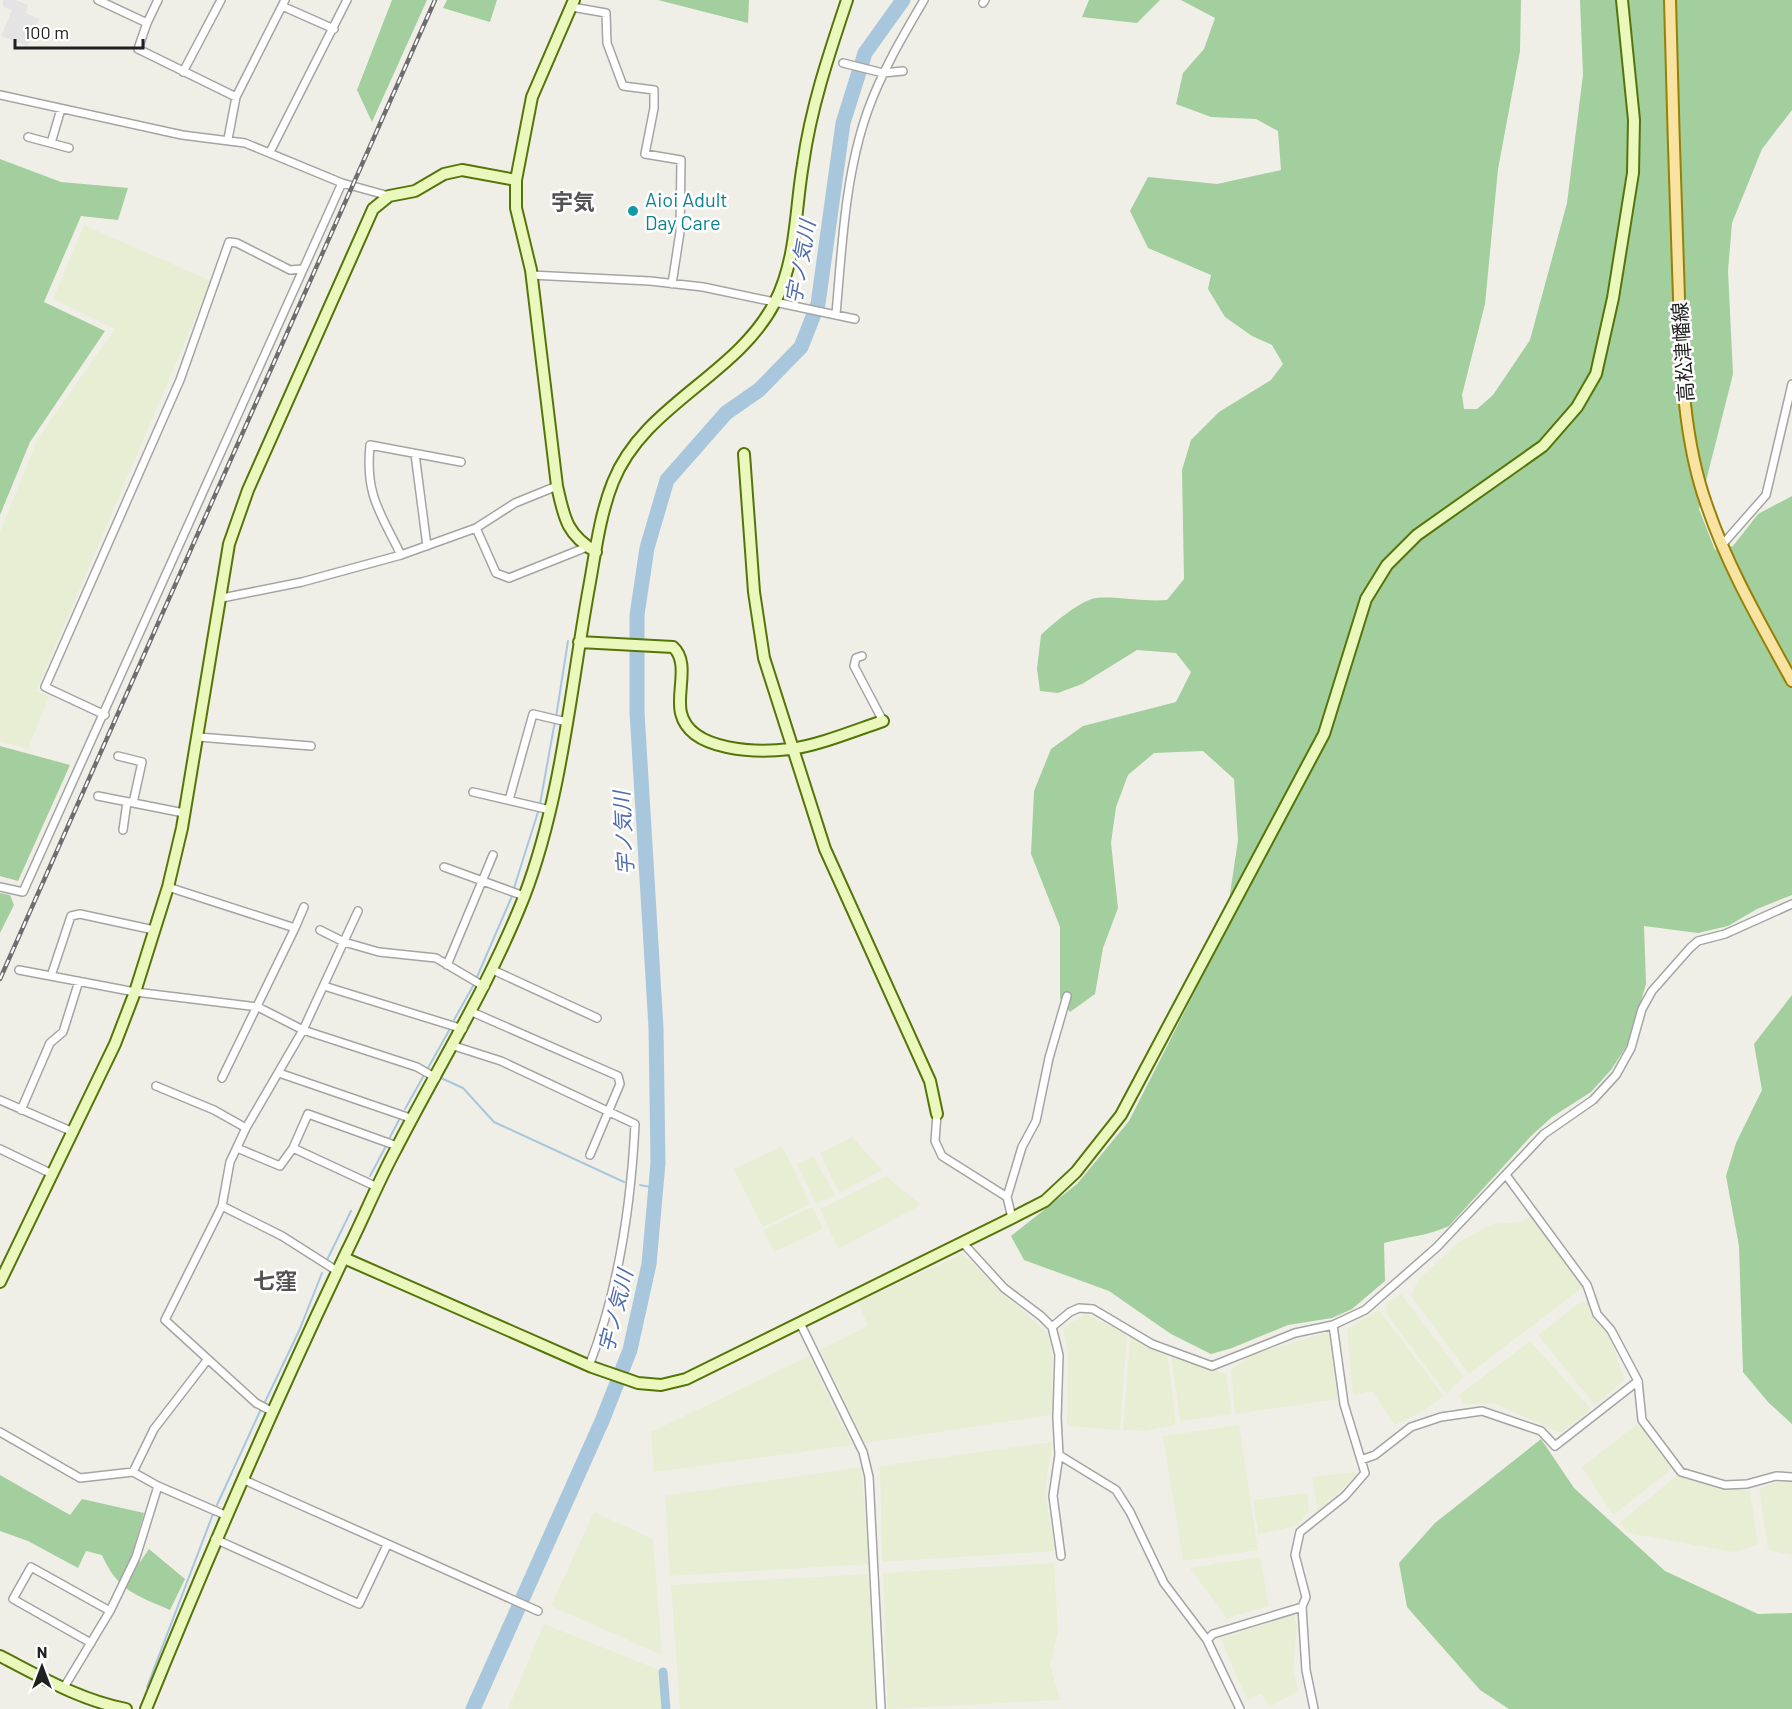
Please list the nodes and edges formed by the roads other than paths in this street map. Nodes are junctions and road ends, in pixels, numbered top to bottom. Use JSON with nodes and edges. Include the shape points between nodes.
{"nodes":[{"id":1,"x":158,"y":0,"type":"edge"},
{"id":2,"x":221,"y":0,"type":"edge"},
{"id":3,"x":347,"y":0,"type":"edge"},
{"id":4,"x":847,"y":0,"type":"edge"},
{"id":5,"x":924,"y":0,"type":"edge"},
{"id":6,"x":1622,"y":0,"type":"edge"},
{"id":7,"x":1670,"y":0,"type":"edge"},
{"id":8,"x":102,"y":1,"type":"edge"},
{"id":9,"x":283,"y":3,"type":"edge"},
{"id":10,"x":573,"y":3,"type":"edge"},
{"id":11,"x":147,"y":23,"type":"junction"},
{"id":12,"x":334,"y":29,"type":"junction"},
{"id":13,"x":843,"y":63,"type":"dead end"},
{"id":14,"x":903,"y":71,"type":"dead end"},
{"id":15,"x":183,"y":72,"type":"junction"},
{"id":16,"x":881,"y":72,"type":"junction"},
{"id":17,"x":0,"y":95,"type":"edge"},
{"id":18,"x":236,"y":97,"type":"junction"},
{"id":19,"x":61,"y":109,"type":"junction"},
{"id":20,"x":28,"y":137,"type":"dead end"},
{"id":21,"x":228,"y":139,"type":"junction"},
{"id":22,"x":51,"y":143,"type":"junction"},
{"id":23,"x":69,"y":148,"type":"dead end"},
{"id":24,"x":270,"y":152,"type":"junction"},
{"id":25,"x":516,"y":180,"type":"junction"},
{"id":26,"x":342,"y":183,"type":"junction"},
{"id":27,"x":389,"y":196,"type":"junction"},
{"id":28,"x":302,"y":269,"type":"junction"},
{"id":29,"x":531,"y":275,"type":"junction"},
{"id":30,"x":672,"y":284,"type":"junction"},
{"id":31,"x":775,"y":302,"type":"junction"},
{"id":32,"x":834,"y":313,"type":"junction"},
{"id":33,"x":855,"y":319,"type":"dead end"},
{"id":34,"x":1792,"y":384,"type":"edge"},
{"id":35,"x":415,"y":454,"type":"junction"},
{"id":36,"x":744,"y":454,"type":"dead end"},
{"id":37,"x":461,"y":462,"type":"dead end"},
{"id":38,"x":557,"y":486,"type":"junction"},
{"id":39,"x":476,"y":528,"type":"junction"},
{"id":40,"x":1722,"y":545,"type":"junction"},
{"id":41,"x":427,"y":546,"type":"junction"},
{"id":42,"x":591,"y":550,"type":"junction"},
{"id":43,"x":401,"y":555,"type":"junction"},
{"id":44,"x":222,"y":598,"type":"junction"},
{"id":45,"x":579,"y":642,"type":"junction"},
{"id":46,"x":862,"y":656,"type":"dead end"},
{"id":47,"x":1792,"y":681,"type":"edge"},
{"id":48,"x":105,"y":715,"type":"junction"},
{"id":49,"x":883,"y":721,"type":"joint"},
{"id":50,"x":567,"y":722,"type":"junction"},
{"id":51,"x":198,"y":737,"type":"junction"},
{"id":52,"x":311,"y":746,"type":"dead end"},
{"id":53,"x":791,"y":749,"type":"junction"},
{"id":54,"x":118,"y":756,"type":"dead end"},
{"id":55,"x":473,"y":792,"type":"dead end"},
{"id":56,"x":98,"y":796,"type":"dead end"},
{"id":57,"x":509,"y":800,"type":"junction"},
{"id":58,"x":130,"y":802,"type":"junction"},
{"id":59,"x":550,"y":810,"type":"junction"},
{"id":60,"x":184,"y":813,"type":"junction"},
{"id":61,"x":123,"y":830,"type":"dead end"},
{"id":62,"x":493,"y":855,"type":"dead end"},
{"id":63,"x":444,"y":867,"type":"dead end"},
{"id":64,"x":483,"y":881,"type":"junction"},
{"id":65,"x":0,"y":887,"type":"edge"},
{"id":66,"x":168,"y":887,"type":"junction"},
{"id":67,"x":524,"y":896,"type":"junction"},
{"id":68,"x":1792,"y":904,"type":"edge"},
{"id":69,"x":304,"y":907,"type":"dead end"},
{"id":70,"x":358,"y":911,"type":"dead end"},
{"id":71,"x":295,"y":928,"type":"junction"},
{"id":72,"x":154,"y":930,"type":"junction"},
{"id":73,"x":320,"y":930,"type":"dead end"},
{"id":74,"x":344,"y":942,"type":"junction"},
{"id":75,"x":447,"y":965,"type":"junction"},
{"id":76,"x":19,"y":969,"type":"dead end"},
{"id":77,"x":493,"y":970,"type":"junction"},
{"id":78,"x":51,"y":976,"type":"junction"},
{"id":79,"x":79,"y":981,"type":"junction"},
{"id":80,"x":324,"y":986,"type":"junction"},
{"id":81,"x":484,"y":987,"type":"junction"},
{"id":82,"x":135,"y":992,"type":"junction"},
{"id":83,"x":1067,"y":996,"type":"dead end"},
{"id":84,"x":258,"y":1007,"type":"junction"},
{"id":85,"x":472,"y":1012,"type":"junction"},
{"id":86,"x":597,"y":1018,"type":"dead end"},
{"id":87,"x":463,"y":1029,"type":"junction"},
{"id":88,"x":303,"y":1030,"type":"junction"},
{"id":89,"x":454,"y":1046,"type":"junction"},
{"id":90,"x":279,"y":1073,"type":"junction"},
{"id":91,"x":222,"y":1078,"type":"dead end"},
{"id":92,"x":436,"y":1078,"type":"junction"},
{"id":93,"x":156,"y":1086,"type":"dead end"},
{"id":94,"x":0,"y":1100,"type":"edge"},
{"id":95,"x":21,"y":1110,"type":"junction"},
{"id":96,"x":609,"y":1110,"type":"junction"},
{"id":97,"x":937,"y":1114,"type":"joint"},
{"id":98,"x":413,"y":1119,"type":"junction"},
{"id":99,"x":246,"y":1128,"type":"junction"},
{"id":100,"x":73,"y":1132,"type":"junction"},
{"id":101,"x":397,"y":1146,"type":"junction"},
{"id":102,"x":237,"y":1148,"type":"junction"},
{"id":103,"x":292,"y":1148,"type":"junction"},
{"id":104,"x":0,"y":1149,"type":"edge"},
{"id":105,"x":590,"y":1155,"type":"dead end"},
{"id":106,"x":52,"y":1174,"type":"junction"},
{"id":107,"x":1506,"y":1175,"type":"junction"},
{"id":108,"x":377,"y":1187,"type":"junction"},
{"id":109,"x":1007,"y":1197,"type":"junction"},
{"id":110,"x":222,"y":1206,"type":"junction"},
{"id":111,"x":1012,"y":1218,"type":"junction"},
{"id":112,"x":963,"y":1243,"type":"junction"},
{"id":113,"x":344,"y":1258,"type":"junction"},
{"id":114,"x":337,"y":1271,"type":"junction"},
{"id":115,"x":0,"y":1282,"type":"edge"},
{"id":116,"x":800,"y":1323,"type":"junction"},
{"id":117,"x":1333,"y":1325,"type":"junction"},
{"id":118,"x":1052,"y":1327,"type":"junction"},
{"id":119,"x":208,"y":1359,"type":"junction"},
{"id":120,"x":590,"y":1366,"type":"junction"},
{"id":121,"x":1638,"y":1381,"type":"junction"},
{"id":122,"x":273,"y":1412,"type":"junction"},
{"id":123,"x":0,"y":1432,"type":"edge"},
{"id":124,"x":1059,"y":1455,"type":"junction"},
{"id":125,"x":1361,"y":1460,"type":"junction"},
{"id":126,"x":133,"y":1472,"type":"junction"},
{"id":127,"x":1792,"y":1477,"type":"edge"},
{"id":128,"x":242,"y":1479,"type":"junction"},
{"id":129,"x":158,"y":1486,"type":"junction"},
{"id":130,"x":225,"y":1515,"type":"junction"},
{"id":131,"x":215,"y":1539,"type":"junction"},
{"id":132,"x":387,"y":1545,"type":"junction"},
{"id":133,"x":1061,"y":1556,"type":"dead end"},
{"id":134,"x":1302,"y":1607,"type":"junction"},
{"id":135,"x":110,"y":1611,"type":"junction"},
{"id":136,"x":538,"y":1611,"type":"dead end"},
{"id":137,"x":1207,"y":1640,"type":"junction"},
{"id":138,"x":91,"y":1643,"type":"junction"},
{"id":139,"x":0,"y":1656,"type":"edge"},
{"id":140,"x":63,"y":1689,"type":"junction"},
{"id":141,"x":126,"y":1709,"type":"edge"},
{"id":142,"x":146,"y":1709,"type":"edge"},
{"id":143,"x":881,"y":1709,"type":"edge"},
{"id":144,"x":1240,"y":1709,"type":"edge"},
{"id":145,"x":1314,"y":1709,"type":"edge"}],
"edges":[{"from":1,"to":11,"type":"street"},
{"from":2,"to":15,"type":"street"},
{"from":3,"to":12,"type":"street"},
{"from":4,"to":31,"type":"street","via":[[811,119],[792,249]]},
{"from":5,"to":16,"type":"street"},
{"from":6,"to":111,"type":"street","via":[[1634,120],[1634,173],[1596,374],[1577,407],[1543,446],[1417,534],[1376,580],[1359,614],[1324,734],[1121,1115],[1076,1172],[1045,1201]]},
{"from":7,"to":40,"type":"main road","name":"高松津幡線","via":[[1682,359],[1689,431],[1706,504]]},
{"from":8,"to":11,"type":"street"},
{"from":9,"to":12,"type":"street"},
{"from":9,"to":18,"type":"street"},
{"from":10,"to":25,"type":"street","via":[[532,97]]},
{"from":10,"to":30,"type":"street","via":[[606,14],[608,43],[623,86],[654,90],[645,154],[681,160],[680,232]]},
{"from":11,"to":15,"type":"street","via":[[138,49]]},
{"from":12,"to":24,"type":"street"},
{"from":13,"to":16,"type":"street"},
{"from":14,"to":16,"type":"street"},
{"from":15,"to":18,"type":"street"},
{"from":16,"to":32,"type":"street","via":[[857,147]]},
{"from":17,"to":19,"type":"street"},
{"from":18,"to":21,"type":"street"},
{"from":19,"to":21,"type":"street","via":[[182,135]]},
{"from":19,"to":22,"type":"street"},
{"from":20,"to":22,"type":"street"},
{"from":21,"to":24,"type":"street"},
{"from":22,"to":23,"type":"street"},
{"from":24,"to":26,"type":"street"},
{"from":25,"to":27,"type":"street","via":[[462,170],[444,174],[415,191]]},
{"from":25,"to":29,"type":"street","via":[[516,208]]},
{"from":26,"to":27,"type":"street"},
{"from":26,"to":28,"type":"street"},
{"from":27,"to":44,"type":"street","via":[[373,209],[248,490],[229,544]]},
{"from":28,"to":48,"type":"street"},
{"from":28,"to":48,"type":"street","via":[[290,270],[237,243],[229,243],[225,249],[180,380],[45,687]]},
{"from":29,"to":30,"type":"street"},
{"from":29,"to":38,"type":"street"},
{"from":30,"to":31,"type":"street"},
{"from":31,"to":32,"type":"street"},
{"from":31,"to":42,"type":"street","via":[[751,337],[726,363],[665,413],[622,461]]},
{"from":32,"to":33,"type":"street"},
{"from":34,"to":40,"type":"street","via":[[1766,495]]},
{"from":35,"to":37,"type":"street"},
{"from":35,"to":41,"type":"street"},
{"from":35,"to":43,"type":"street","via":[[370,445],[370,491]]},
{"from":36,"to":53,"type":"street","via":[[754,592],[764,658]]},
{"from":38,"to":39,"type":"street","via":[[515,503]]},
{"from":38,"to":42,"type":"street","via":[[567,524],[576,539]]},
{"from":39,"to":41,"type":"street"},
{"from":39,"to":42,"type":"street","via":[[496,573],[509,578]]},
{"from":40,"to":47,"type":"main road","name":"高松津幡線"},
{"from":41,"to":43,"type":"street"},
{"from":42,"to":45,"type":"street"},
{"from":43,"to":44,"type":"street","via":[[302,582]]},
{"from":44,"to":51,"type":"street"},
{"from":45,"to":50,"type":"street"},
{"from":45,"to":53,"type":"street","via":[[673,647],[680,656],[680,712],[689,728],[701,738],[724,747]]},
{"from":46,"to":49,"type":"street","via":[[856,658],[854,666]]},
{"from":48,"to":65,"type":"street","via":[[23,892]]},
{"from":49,"to":53,"type":"street"},
{"from":50,"to":57,"type":"street","via":[[534,714]]},
{"from":50,"to":59,"type":"street"},
{"from":51,"to":52,"type":"street"},
{"from":51,"to":60,"type":"street"},
{"from":53,"to":97,"type":"street","via":[[825,849],[930,1081]]},
{"from":54,"to":58,"type":"street","via":[[142,762]]},
{"from":55,"to":57,"type":"street"},
{"from":56,"to":58,"type":"street"},
{"from":57,"to":59,"type":"street"},
{"from":58,"to":60,"type":"street"},
{"from":58,"to":61,"type":"street"},
{"from":59,"to":67,"type":"street"},
{"from":60,"to":66,"type":"street"},
{"from":62,"to":64,"type":"street"},
{"from":63,"to":64,"type":"street"},
{"from":64,"to":67,"type":"street"},
{"from":64,"to":75,"type":"street"},
{"from":66,"to":71,"type":"street"},
{"from":66,"to":72,"type":"street"},
{"from":67,"to":77,"type":"street"},
{"from":68,"to":107,"type":"street","via":[[1725,934],[1698,940],[1652,991],[1642,1009],[1631,1048],[1616,1075],[1593,1100],[1544,1134]]},
{"from":69,"to":71,"type":"street"},
{"from":70,"to":74,"type":"street"},
{"from":71,"to":84,"type":"street"},
{"from":72,"to":78,"type":"street","via":[[81,914],[71,916]]},
{"from":72,"to":82,"type":"street"},
{"from":73,"to":74,"type":"street"},
{"from":74,"to":75,"type":"street","via":[[388,953],[436,958]]},
{"from":74,"to":80,"type":"street"},
{"from":75,"to":81,"type":"street"},
{"from":76,"to":78,"type":"street"},
{"from":77,"to":81,"type":"street"},
{"from":77,"to":86,"type":"street"},
{"from":78,"to":79,"type":"street"},
{"from":79,"to":82,"type":"street"},
{"from":79,"to":95,"type":"street","via":[[63,1032],[50,1043]]},
{"from":80,"to":87,"type":"street"},
{"from":80,"to":88,"type":"street"},
{"from":81,"to":85,"type":"street"},
{"from":82,"to":84,"type":"street"},
{"from":82,"to":100,"type":"street"},
{"from":83,"to":109,"type":"street","via":[[1036,1121],[1022,1147]]},
{"from":84,"to":88,"type":"street"},
{"from":84,"to":91,"type":"street"},
{"from":85,"to":87,"type":"street"},
{"from":85,"to":96,"type":"street","via":[[618,1076],[620,1084]]},
{"from":87,"to":89,"type":"street"},
{"from":88,"to":90,"type":"street"},
{"from":88,"to":92,"type":"street","via":[[417,1067]]},
{"from":89,"to":92,"type":"street"},
{"from":89,"to":96,"type":"street","via":[[501,1061]]},
{"from":90,"to":98,"type":"street"},
{"from":90,"to":99,"type":"street"},
{"from":92,"to":98,"type":"street"},
{"from":93,"to":99,"type":"street"},
{"from":94,"to":95,"type":"street"},
{"from":95,"to":100,"type":"street"},
{"from":96,"to":105,"type":"street"},
{"from":96,"to":120,"type":"street","via":[[634,1124],[632,1181],[611,1296]]},
{"from":97,"to":109,"type":"street","via":[[935,1141],[942,1156]]},
{"from":98,"to":101,"type":"street"},
{"from":99,"to":102,"type":"street"},
{"from":100,"to":106,"type":"street"},
{"from":101,"to":103,"type":"street","via":[[308,1114]]},
{"from":101,"to":108,"type":"street"},
{"from":102,"to":103,"type":"street","via":[[280,1166]]},
{"from":102,"to":110,"type":"street","via":[[230,1162]]},
{"from":103,"to":108,"type":"street"},
{"from":104,"to":106,"type":"street"},
{"from":106,"to":115,"type":"street"},
{"from":107,"to":117,"type":"street","via":[[1437,1247],[1365,1310]]},
{"from":107,"to":121,"type":"street","via":[[1587,1285],[1597,1314],[1611,1330]]},
{"from":108,"to":113,"type":"street"},
{"from":109,"to":111,"type":"street"},
{"from":110,"to":114,"type":"street","via":[[282,1236]]},
{"from":110,"to":119,"type":"street","via":[[165,1320]]},
{"from":111,"to":112,"type":"street"},
{"from":112,"to":116,"type":"street"},
{"from":112,"to":118,"type":"street","via":[[1004,1288]]},
{"from":113,"to":114,"type":"street"},
{"from":113,"to":120,"type":"street"},
{"from":114,"to":122,"type":"street"},
{"from":116,"to":120,"type":"street","via":[[686,1379],[661,1385],[638,1383]]},
{"from":116,"to":143,"type":"street","via":[[863,1452],[870,1477]]},
{"from":117,"to":118,"type":"street","via":[[1294,1334],[1212,1366],[1152,1344],[1093,1309],[1070,1311]]},
{"from":117,"to":125,"type":"street","via":[[1344,1404]]},
{"from":118,"to":124,"type":"street","via":[[1059,1354]]},
{"from":119,"to":122,"type":"street","via":[[256,1403]]},
{"from":119,"to":126,"type":"street","via":[[154,1429]]},
{"from":121,"to":125,"type":"street","via":[[1555,1446],[1541,1431],[1482,1411],[1441,1417],[1411,1427],[1375,1455]]},
{"from":121,"to":127,"type":"street","via":[[1642,1420],[1681,1472],[1725,1485]]},
{"from":122,"to":128,"type":"street"},
{"from":123,"to":126,"type":"street","via":[[80,1478]]},
{"from":124,"to":133,"type":"street","via":[[1053,1496]]},
{"from":124,"to":137,"type":"street","via":[[1116,1490],[1164,1583]]},
{"from":125,"to":134,"type":"street","via":[[1365,1473],[1345,1496],[1300,1532],[1295,1555],[1306,1597]]},
{"from":126,"to":129,"type":"street"},
{"from":128,"to":130,"type":"street"},
{"from":128,"to":132,"type":"street"},
{"from":129,"to":130,"type":"street"},
{"from":129,"to":135,"type":"street","via":[[136,1557]]},
{"from":130,"to":131,"type":"street"},
{"from":131,"to":132,"type":"street","via":[[359,1604]]},
{"from":131,"to":142,"type":"street"},
{"from":132,"to":136,"type":"street"},
{"from":134,"to":137,"type":"street","via":[[1213,1634]]},
{"from":134,"to":145,"type":"street","via":[[1306,1670]]},
{"from":135,"to":138,"type":"street"},
{"from":135,"to":138,"type":"street","via":[[31,1567],[13,1599]]},
{"from":137,"to":144,"type":"street"},
{"from":138,"to":140,"type":"street"},
{"from":139,"to":140,"type":"street"},
{"from":140,"to":141,"type":"street","via":[[100,1704]]}]}
